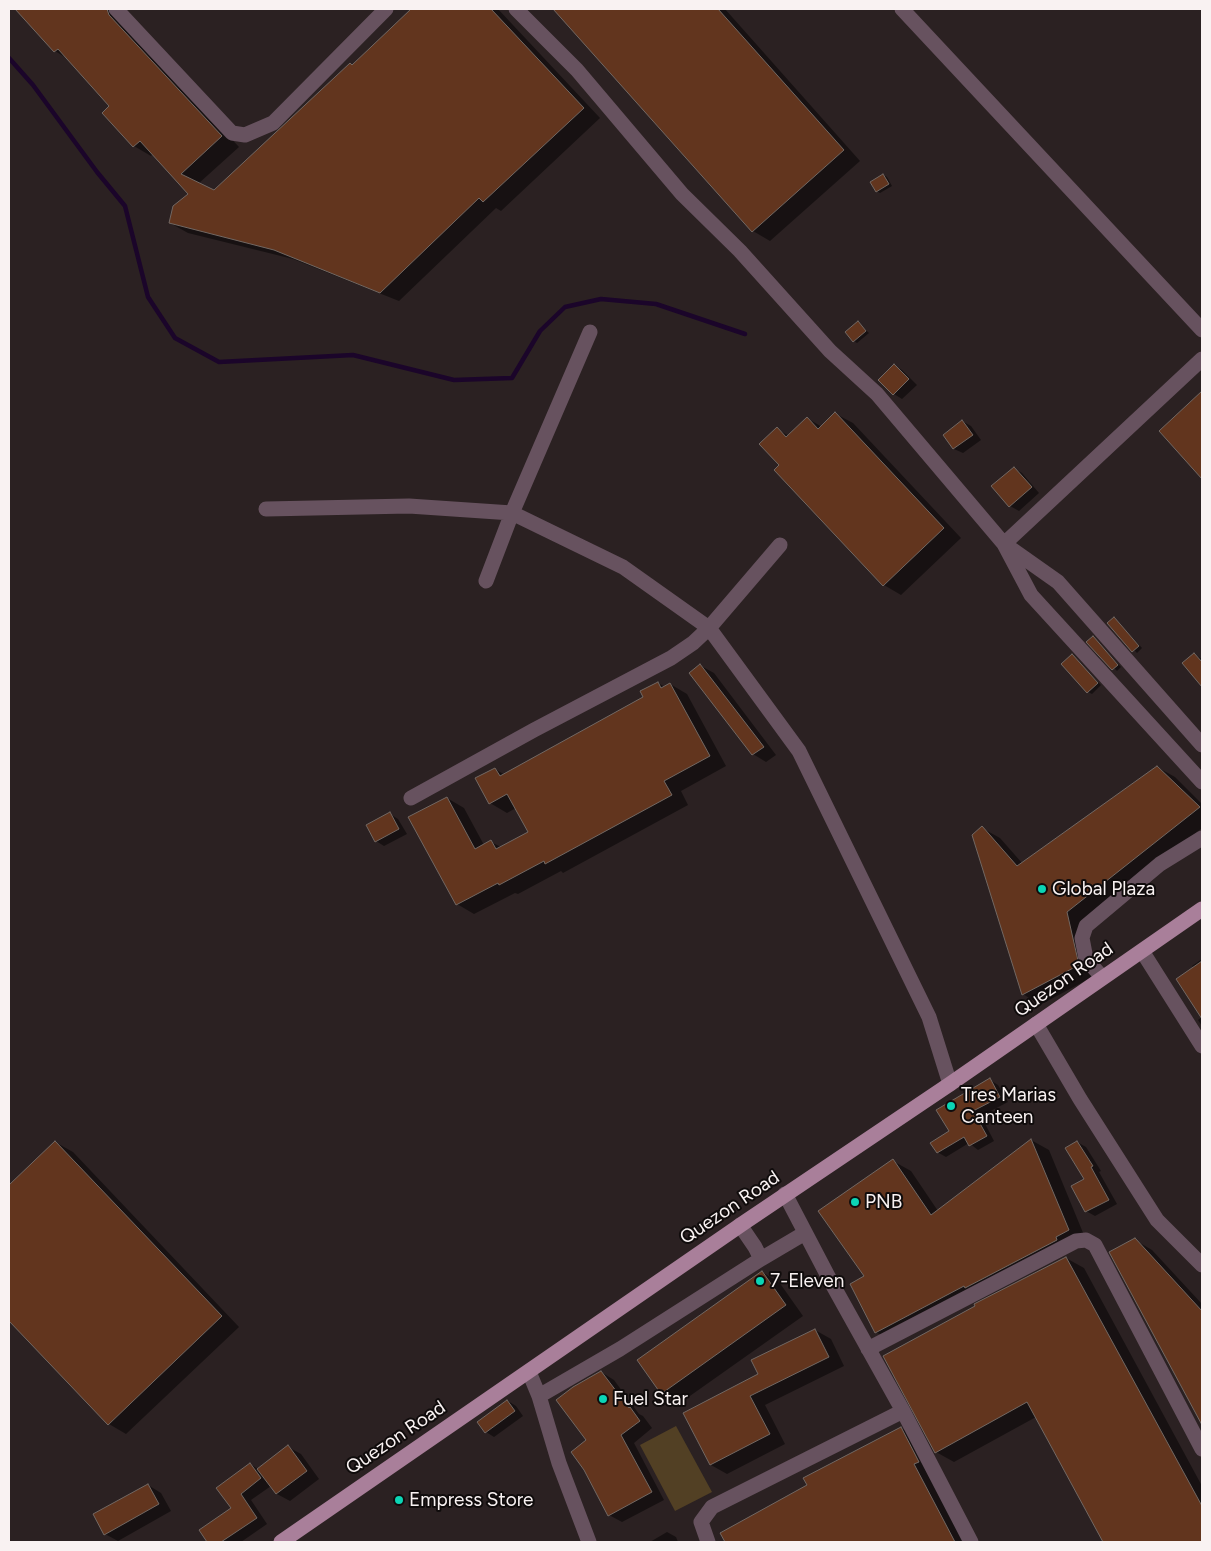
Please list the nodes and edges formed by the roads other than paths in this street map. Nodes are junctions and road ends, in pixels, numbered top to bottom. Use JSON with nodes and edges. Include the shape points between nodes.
{"nodes":[{"id":1,"x":116,"y":9,"type":"edge"},
{"id":2,"x":386,"y":9,"type":"edge"},
{"id":3,"x":516,"y":9,"type":"edge"},
{"id":4,"x":902,"y":9,"type":"edge"},
{"id":5,"x":1202,"y":330,"type":"edge"},
{"id":6,"x":590,"y":332,"type":"dead end"},
{"id":7,"x":1202,"y":360,"type":"edge"},
{"id":8,"x":266,"y":509,"type":"dead end"},
{"id":9,"x":512,"y":514,"type":"junction"},
{"id":10,"x":1004,"y":544,"type":"junction"},
{"id":11,"x":780,"y":545,"type":"dead end"},
{"id":12,"x":486,"y":581,"type":"dead end"},
{"id":13,"x":709,"y":628,"type":"junction"},
{"id":14,"x":1202,"y":745,"type":"edge"},
{"id":15,"x":1202,"y":782,"type":"edge"},
{"id":16,"x":411,"y":798,"type":"dead end"},
{"id":17,"x":1202,"y":838,"type":"edge"},
{"id":18,"x":1202,"y":909,"type":"edge"},
{"id":19,"x":1142,"y":951,"type":"junction"},
{"id":20,"x":1102,"y":977,"type":"junction"},
{"id":21,"x":1036,"y":1024,"type":"junction"},
{"id":22,"x":1202,"y":1046,"type":"edge"},
{"id":23,"x":950,"y":1084,"type":"junction"},
{"id":24,"x":785,"y":1194,"type":"junction"},
{"id":25,"x":740,"y":1225,"type":"junction"},
{"id":26,"x":805,"y":1233,"type":"junction"},
{"id":27,"x":761,"y":1259,"type":"junction"},
{"id":28,"x":1202,"y":1265,"type":"edge"},
{"id":29,"x":868,"y":1349,"type":"junction"},
{"id":30,"x":529,"y":1372,"type":"junction"},
{"id":31,"x":539,"y":1396,"type":"junction"},
{"id":32,"x":903,"y":1411,"type":"junction"},
{"id":33,"x":1202,"y":1449,"type":"edge"},
{"id":34,"x":285,"y":1541,"type":"edge"},
{"id":35,"x":589,"y":1542,"type":"edge"},
{"id":36,"x":708,"y":1542,"type":"edge"},
{"id":37,"x":971,"y":1542,"type":"edge"}],
"edges":[{"from":1,"to":2,"type":"street","via":[[232,133],[245,135],[273,123]]},
{"from":3,"to":10,"type":"street","via":[[577,70],[682,194],[830,351],[877,394]]},
{"from":4,"to":5,"type":"street"},
{"from":6,"to":9,"type":"street"},
{"from":7,"to":10,"type":"street"},
{"from":8,"to":9,"type":"street","via":[[409,506]]},
{"from":9,"to":12,"type":"street"},
{"from":9,"to":13,"type":"street","via":[[624,567]]},
{"from":10,"to":14,"type":"street","via":[[1058,582]]},
{"from":10,"to":15,"type":"street","via":[[1031,595]]},
{"from":11,"to":13,"type":"street"},
{"from":13,"to":16,"type":"street","via":[[671,658]]},
{"from":13,"to":23,"type":"street","via":[[799,752],[929,1017]]},
{"from":17,"to":20,"type":"street","via":[[1160,864],[1086,926],[1082,938],[1086,959]]},
{"from":18,"to":19,"type":"main road","name":"Quezon Road"},
{"from":19,"to":20,"type":"main road","name":"Quezon Road"},
{"from":19,"to":22,"type":"street"},
{"from":20,"to":21,"type":"main road","name":"Quezon Road"},
{"from":21,"to":23,"type":"main road","name":"Quezon Road"},
{"from":21,"to":28,"type":"street","via":[[1157,1220]]},
{"from":23,"to":24,"type":"main road","name":"Quezon Road"},
{"from":24,"to":25,"type":"main road","name":"Quezon Road"},
{"from":24,"to":26,"type":"street"},
{"from":25,"to":27,"type":"street"},
{"from":25,"to":30,"type":"main road","name":"Quezon Road"},
{"from":26,"to":27,"type":"street"},
{"from":26,"to":29,"type":"street"},
{"from":27,"to":31,"type":"street","via":[[620,1349]]},
{"from":29,"to":32,"type":"street"},
{"from":29,"to":33,"type":"street","via":[[1076,1241],[1086,1240],[1095,1245]]},
{"from":30,"to":31,"type":"street"},
{"from":30,"to":34,"type":"main road","name":"Quezon Road"},
{"from":31,"to":35,"type":"street","via":[[559,1463]]},
{"from":32,"to":36,"type":"street","via":[[712,1506],[701,1522]]},
{"from":32,"to":37,"type":"street"}]}
